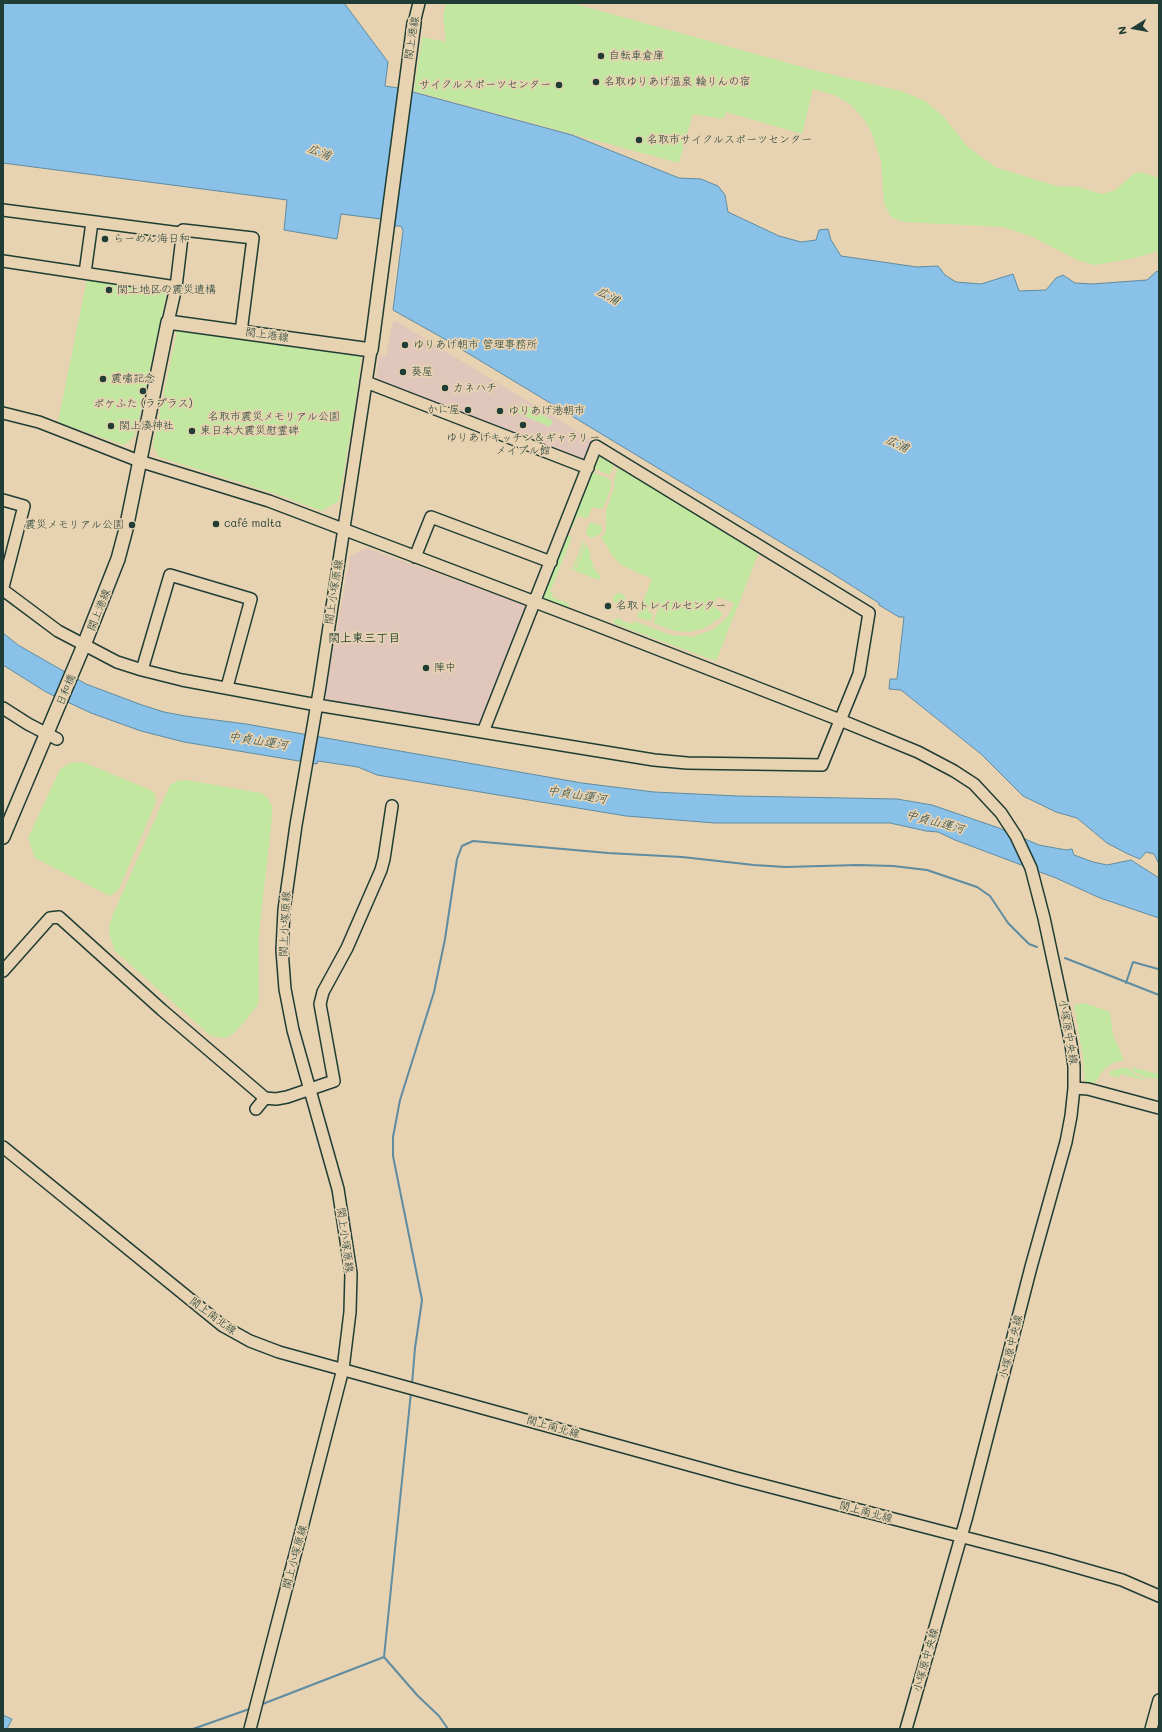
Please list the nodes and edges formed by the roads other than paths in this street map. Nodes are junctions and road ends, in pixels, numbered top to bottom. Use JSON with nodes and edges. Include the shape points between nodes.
{"nodes":[{"id":1,"x":419,"y":3,"type":"edge"},
{"id":2,"x":414,"y":23,"type":"joint"},
{"id":3,"x":3,"y":210,"type":"edge"},
{"id":4,"x":92,"y":222,"type":"junction"},
{"id":5,"x":180,"y":233,"type":"junction"},
{"id":6,"x":3,"y":261,"type":"edge"},
{"id":7,"x":85,"y":273,"type":"junction"},
{"id":8,"x":176,"y":288,"type":"junction"},
{"id":9,"x":168,"y":322,"type":"junction"},
{"id":10,"x":241,"y":332,"type":"junction"},
{"id":11,"x":371,"y":350,"type":"junction"},
{"id":12,"x":366,"y":382,"type":"junction"},
{"id":13,"x":3,"y":413,"type":"edge"},
{"id":14,"x":139,"y":460,"type":"junction"},
{"id":15,"x":588,"y":468,"type":"junction"},
{"id":16,"x":3,"y":500,"type":"edge"},
{"id":17,"x":344,"y":530,"type":"junction"},
{"id":18,"x":415,"y":557,"type":"junction"},
{"id":19,"x":551,"y":562,"type":"junction"},
{"id":20,"x":3,"y":587,"type":"edge"},
{"id":21,"x":3,"y":590,"type":"edge"},
{"id":22,"x":535,"y":602,"type":"junction"},
{"id":23,"x":84,"y":645,"type":"junction"},
{"id":24,"x":76,"y":665,"type":"joint"},
{"id":25,"x":142,"y":670,"type":"junction"},
{"id":26,"x":227,"y":687,"type":"junction"},
{"id":27,"x":317,"y":705,"type":"junction"},
{"id":28,"x":3,"y":708,"type":"edge"},
{"id":29,"x":840,"y":720,"type":"junction"},
{"id":30,"x":483,"y":732,"type":"junction"},
{"id":31,"x":52,"y":737,"type":"junction"},
{"id":32,"x":392,"y":806,"type":"dead end"},
{"id":33,"x":4,"y":832,"type":"edge"},
{"id":34,"x":3,"y":971,"type":"edge"},
{"id":35,"x":1074,"y":1088,"type":"junction"},
{"id":36,"x":309,"y":1090,"type":"junction"},
{"id":37,"x":265,"y":1098,"type":"junction"},
{"id":38,"x":1159,"y":1108,"type":"edge"},
{"id":39,"x":256,"y":1109,"type":"dead end"},
{"id":40,"x":3,"y":1147,"type":"edge"},
{"id":41,"x":343,"y":1369,"type":"junction"},
{"id":42,"x":961,"y":1537,"type":"junction"},
{"id":43,"x":1159,"y":1596,"type":"edge"},
{"id":44,"x":1159,"y":1700,"type":"edge"},
{"id":45,"x":251,"y":1724,"type":"edge"},
{"id":46,"x":906,"y":1729,"type":"edge"},
{"id":47,"x":1151,"y":1729,"type":"edge"}],
"edges":[{"from":1,"to":2,"type":"street","name":"閖上港線"},
{"from":2,"to":11,"type":"main road","name":"閖上港線"},
{"from":3,"to":4,"type":"street"},
{"from":4,"to":5,"type":"street"},
{"from":4,"to":7,"type":"street"},
{"from":5,"to":8,"type":"street","via":[[182,237]]},
{"from":5,"to":10,"type":"street","via":[[183,230],[253,238]]},
{"from":6,"to":7,"type":"street"},
{"from":7,"to":8,"type":"street"},
{"from":8,"to":9,"type":"street"},
{"from":9,"to":10,"type":"main road","name":"閖上港線"},
{"from":9,"to":14,"type":"main road","name":"閖上港線"},
{"from":10,"to":11,"type":"main road","name":"閖上港線"},
{"from":11,"to":12,"type":"street","name":"閖上小塚原線"},
{"from":12,"to":15,"type":"street"},
{"from":12,"to":17,"type":"street","name":"閖上小塚原線"},
{"from":13,"to":14,"type":"street","via":[[39,422]]},
{"from":14,"to":17,"type":"street","via":[[269,501]]},
{"from":14,"to":23,"type":"main road","name":"閖上港線","via":[[118,558]]},
{"from":15,"to":19,"type":"street"},
{"from":15,"to":29,"type":"street","via":[[596,446],[870,613],[859,674]]},
{"from":16,"to":20,"type":"street","via":[[24,506]]},
{"from":17,"to":18,"type":"street"},
{"from":17,"to":27,"type":"street","name":"閖上小塚原線"},
{"from":18,"to":19,"type":"street","via":[[431,517]]},
{"from":18,"to":22,"type":"street"},
{"from":19,"to":22,"type":"street"},
{"from":21,"to":23,"type":"street","via":[[58,631]]},
{"from":22,"to":29,"type":"street"},
{"from":22,"to":30,"type":"street"},
{"from":23,"to":24,"type":"main road","name":"閖上港線"},
{"from":23,"to":25,"type":"street","via":[[117,662]]},
{"from":24,"to":31,"type":"main road","name":"日和橋","via":[[55,715]]},
{"from":25,"to":26,"type":"street"},
{"from":25,"to":26,"type":"street","via":[[170,575],[251,599]]},
{"from":26,"to":27,"type":"street"},
{"from":27,"to":30,"type":"street"},
{"from":27,"to":36,"type":"street","name":"閖上小塚原線","via":[[284,910],[282,950],[285,989]]},
{"from":28,"to":31,"type":"street"},
{"from":29,"to":30,"type":"street","via":[[822,765],[687,763],[654,760]]},
{"from":29,"to":35,"type":"street","name":"小塚原中央線","via":[[918,752],[954,771],[974,784],[1008,822],[1035,881],[1071,1044]]},
{"from":31,"to":33,"type":"main road"},
{"from":32,"to":36,"type":"street","via":[[381,870],[347,948],[323,992],[320,1004],[334,1081]]},
{"from":34,"to":37,"type":"street","via":[[50,918],[59,917]]},
{"from":35,"to":38,"type":"street","via":[[1088,1089]]},
{"from":35,"to":42,"type":"street","name":"小塚原中央線","via":[[1072,1116],[1066,1142]]},
{"from":36,"to":37,"type":"street","via":[[276,1099]]},
{"from":36,"to":41,"type":"street","name":"閖上小塚原線","via":[[338,1189],[351,1273],[350,1312]]},
{"from":37,"to":39,"type":"street"},
{"from":40,"to":41,"type":"street","name":"閖上南北線","via":[[223,1326],[250,1341],[279,1352]]},
{"from":41,"to":42,"type":"street","name":"閖上南北線","via":[[736,1478]]},
{"from":41,"to":45,"type":"street","name":"閖上小塚原線"},
{"from":42,"to":43,"type":"street","name":"閖上南北線","via":[[1122,1580]]},
{"from":42,"to":46,"type":"street","name":"小塚原中央線"},
{"from":44,"to":47,"type":"street"}]}
